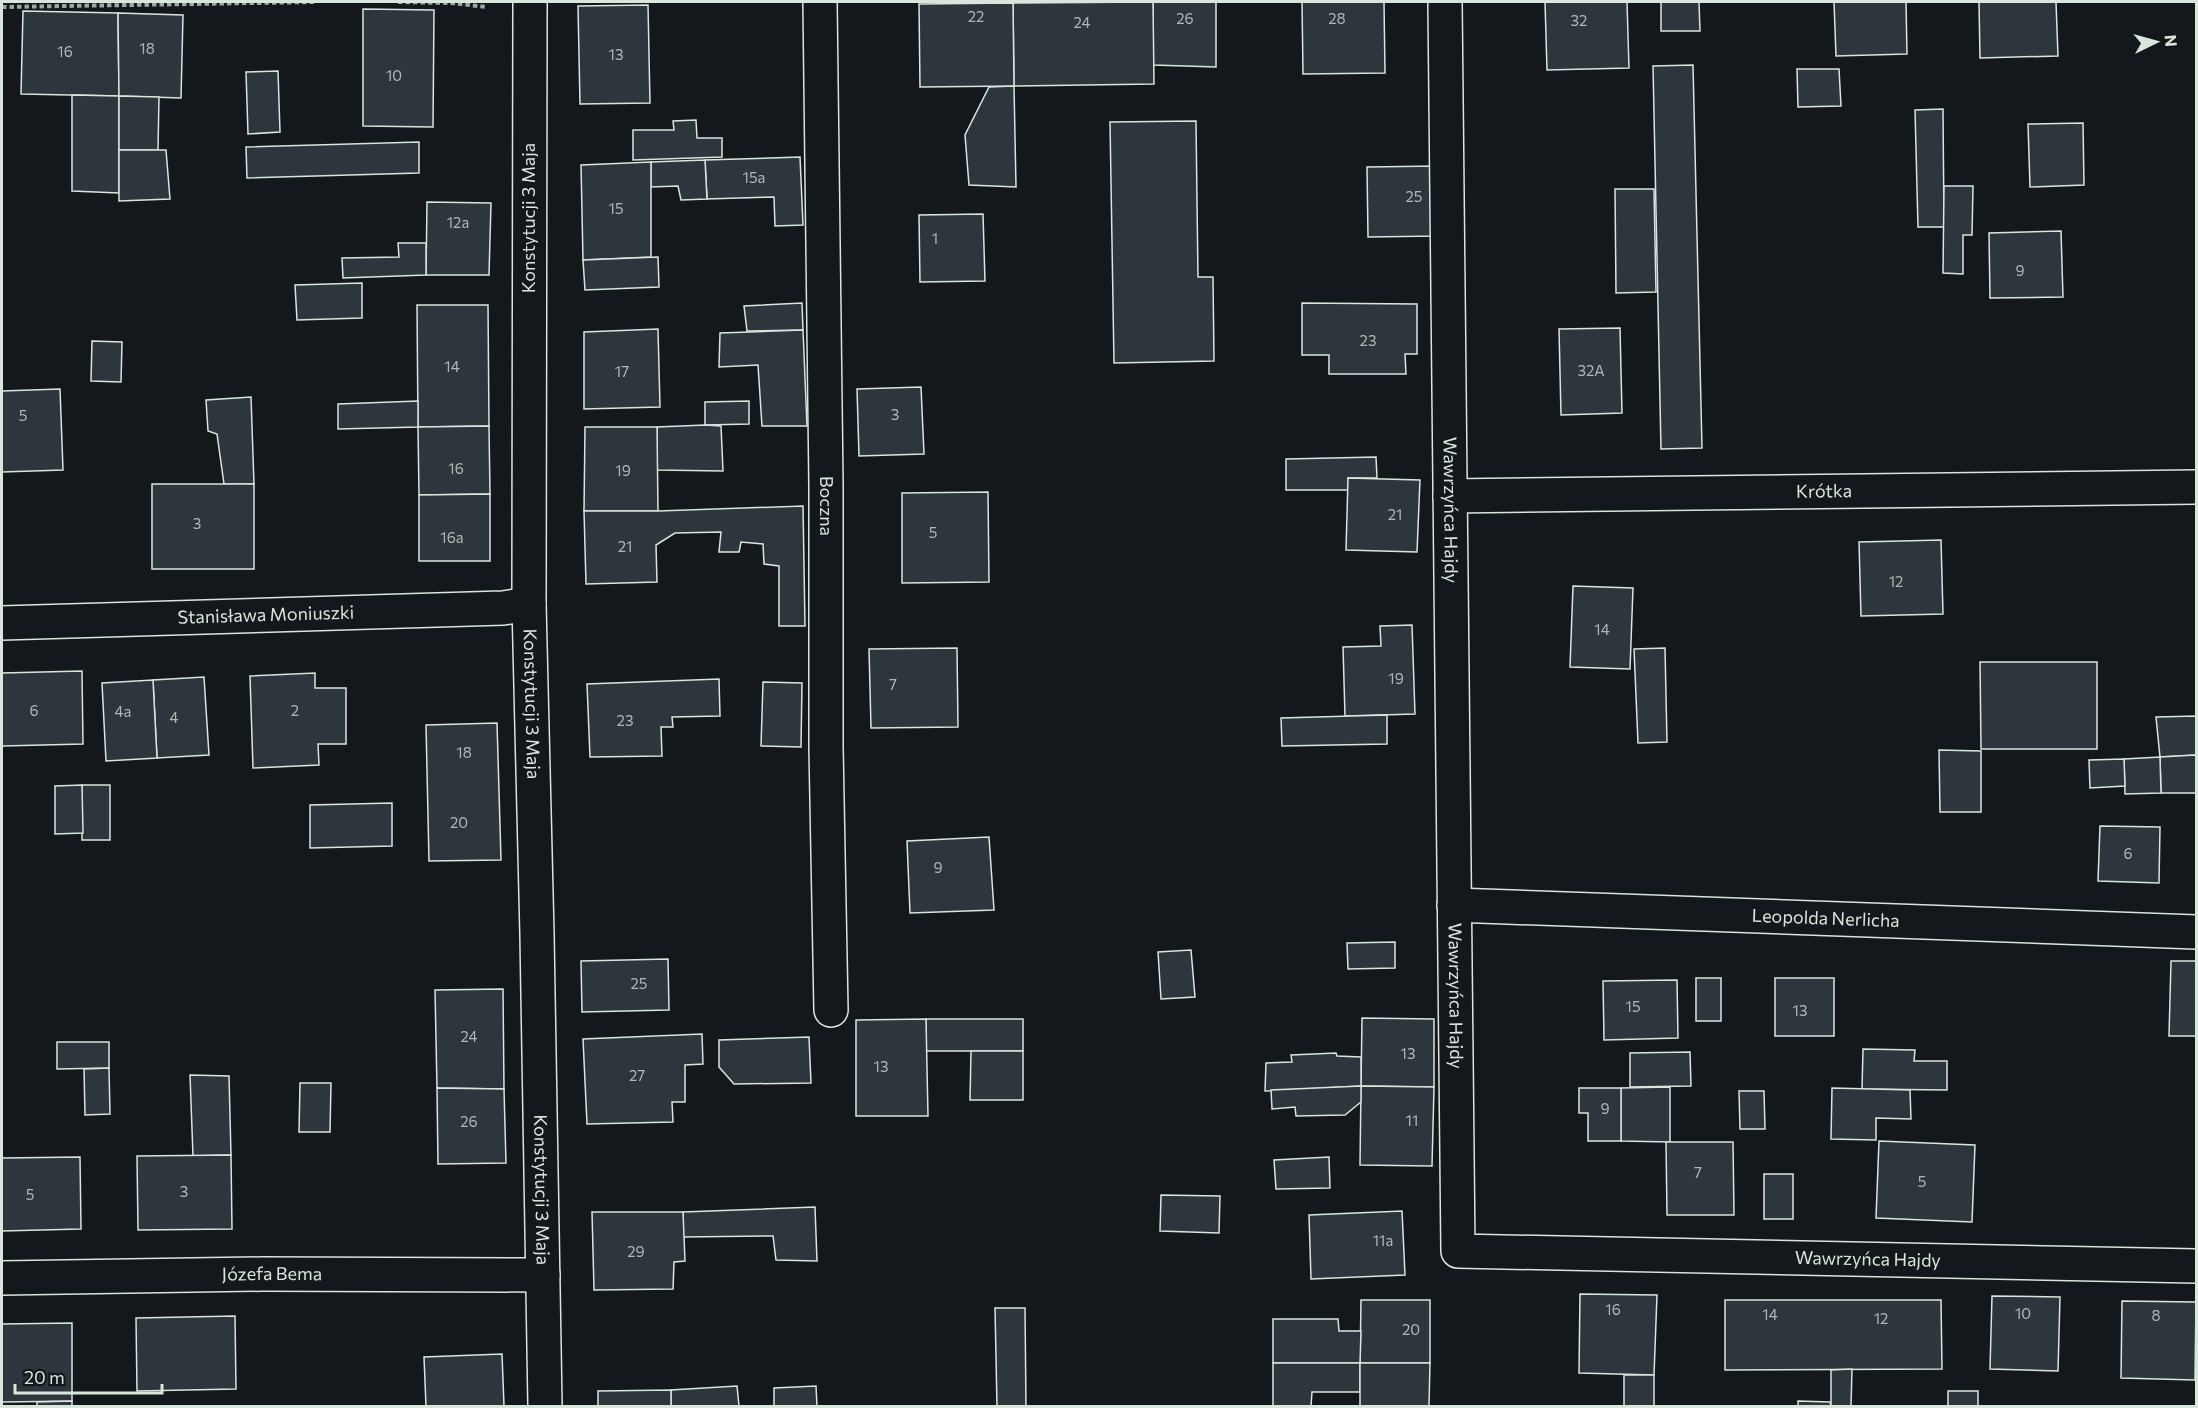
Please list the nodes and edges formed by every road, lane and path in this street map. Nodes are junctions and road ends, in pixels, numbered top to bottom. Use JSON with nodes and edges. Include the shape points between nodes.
{"nodes":[{"id":1,"x":317,"y":2,"type":"edge"},
{"id":2,"x":398,"y":2,"type":"edge"},
{"id":3,"x":530,"y":2,"type":"edge"},
{"id":4,"x":820,"y":2,"type":"edge"},
{"id":5,"x":1445,"y":2,"type":"edge"},
{"id":6,"x":489,"y":7,"type":"dead end"},
{"id":7,"x":2,"y":8,"type":"edge"},
{"id":8,"x":2196,"y":487,"type":"edge"},
{"id":9,"x":1450,"y":496,"type":"junction"},
{"id":10,"x":529,"y":604,"type":"junction"},
{"id":11,"x":2,"y":623,"type":"edge"},
{"id":12,"x":1454,"y":904,"type":"junction"},
{"id":13,"x":2196,"y":932,"type":"edge"},
{"id":14,"x":831,"y":1010,"type":"dead end"},
{"id":15,"x":2196,"y":1266,"type":"edge"},
{"id":16,"x":543,"y":1275,"type":"junction"},
{"id":17,"x":2,"y":1278,"type":"edge"},
{"id":18,"x":545,"y":1407,"type":"edge"}],
"edges":[{"from":1,"to":7,"type":"path"},
{"from":2,"to":6,"type":"path"},
{"from":3,"to":10,"type":"street","name":"Konstytucji 3 Maja"},
{"from":4,"to":14,"type":"street","name":"Boczna"},
{"from":5,"to":9,"type":"street","name":"Wawrzyńca Hajdy"},
{"from":8,"to":9,"type":"street","name":"Krótka"},
{"from":9,"to":12,"type":"street","name":"Wawrzyńca Hajdy"},
{"from":10,"to":11,"type":"street","name":"Stanisława Moniuszki","via":[[491,609]]},
{"from":10,"to":16,"type":"street","name":"Konstytucji 3 Maja"},
{"from":12,"to":13,"type":"street","name":"Leopolda Nerlicha"},
{"from":12,"to":15,"type":"street","name":"Wawrzyńca Hajdy","via":[[1458,1251]]},
{"from":16,"to":17,"type":"street","name":"Józefa Bema"},
{"from":16,"to":18,"type":"street","name":"Konstytucji 3 Maja"}]}
